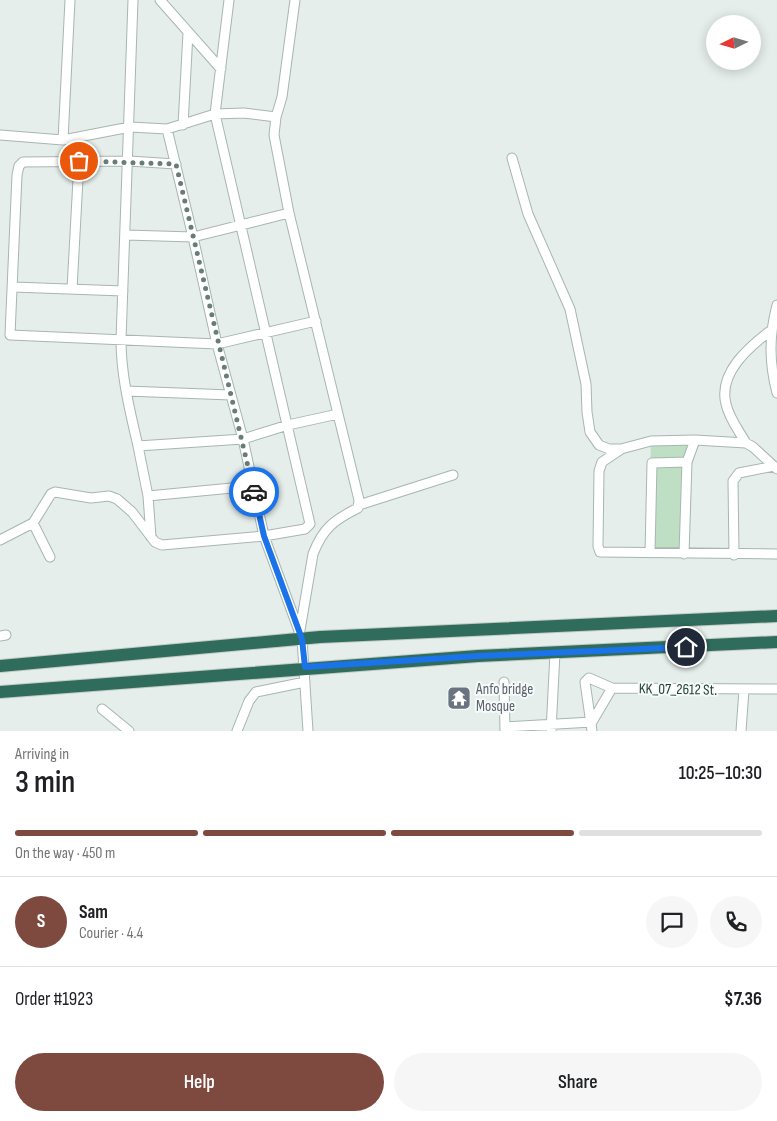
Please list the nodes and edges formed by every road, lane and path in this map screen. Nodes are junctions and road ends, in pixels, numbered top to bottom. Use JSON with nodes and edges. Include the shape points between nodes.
{"nodes":[{"id":1,"x":70,"y":0,"type":"edge"},
{"id":2,"x":134,"y":0,"type":"edge"},
{"id":3,"x":229,"y":0,"type":"edge"},
{"id":4,"x":295,"y":0,"type":"edge"},
{"id":5,"x":163,"y":2,"type":"edge"},
{"id":6,"x":188,"y":33,"type":"junction"},
{"id":7,"x":221,"y":69,"type":"junction"},
{"id":8,"x":215,"y":114,"type":"junction"},
{"id":9,"x":276,"y":117,"type":"junction"},
{"id":10,"x":183,"y":124,"type":"junction"},
{"id":11,"x":130,"y":128,"type":"junction"},
{"id":12,"x":167,"y":129,"type":"junction"},
{"id":13,"x":0,"y":135,"type":"edge"},
{"id":14,"x":63,"y":140,"type":"junction"},
{"id":15,"x":512,"y":158,"type":"dead end"},
{"id":16,"x":79,"y":161,"type":"junction"},
{"id":17,"x":129,"y":162,"type":"junction"},
{"id":18,"x":176,"y":164,"type":"junction"},
{"id":19,"x":290,"y":213,"type":"junction"},
{"id":20,"x":240,"y":226,"type":"junction"},
{"id":21,"x":126,"y":235,"type":"junction"},
{"id":22,"x":193,"y":237,"type":"junction"},
{"id":23,"x":13,"y":287,"type":"junction"},
{"id":24,"x":72,"y":289,"type":"junction"},
{"id":25,"x":123,"y":291,"type":"junction"},
{"id":26,"x":777,"y":305,"type":"edge"},
{"id":27,"x":316,"y":321,"type":"junction"},
{"id":28,"x":770,"y":331,"type":"junction"},
{"id":29,"x":0,"y":334,"type":"edge"},
{"id":30,"x":267,"y":334,"type":"junction"},
{"id":31,"x":10,"y":335,"type":"junction"},
{"id":32,"x":121,"y":340,"type":"junction"},
{"id":33,"x":217,"y":344,"type":"junction"},
{"id":34,"x":126,"y":390,"type":"junction"},
{"id":35,"x":777,"y":393,"type":"edge"},
{"id":36,"x":231,"y":395,"type":"junction"},
{"id":37,"x":338,"y":414,"type":"junction"},
{"id":38,"x":288,"y":425,"type":"junction"},
{"id":39,"x":243,"y":439,"type":"junction"},
{"id":40,"x":695,"y":440,"type":"junction"},
{"id":41,"x":746,"y":443,"type":"junction"},
{"id":42,"x":138,"y":446,"type":"junction"},
{"id":43,"x":621,"y":449,"type":"junction"},
{"id":44,"x":687,"y":462,"type":"junction"},
{"id":45,"x":776,"y":467,"type":"edge"},
{"id":46,"x":453,"y":475,"type":"dead end"},
{"id":47,"x":253,"y":486,"type":"junction"},
{"id":48,"x":148,"y":496,"type":"junction"},
{"id":49,"x":359,"y":505,"type":"junction"},
{"id":50,"x":33,"y":523,"type":"junction"},
{"id":51,"x":264,"y":536,"type":"junction"},
{"id":52,"x":151,"y":538,"type":"junction"},
{"id":53,"x":0,"y":540,"type":"edge"},
{"id":54,"x":650,"y":553,"type":"junction"},
{"id":55,"x":684,"y":554,"type":"junction"},
{"id":56,"x":777,"y":554,"type":"edge"},
{"id":57,"x":734,"y":555,"type":"junction"},
{"id":58,"x":50,"y":557,"type":"dead end"},
{"id":59,"x":777,"y":616,"type":"edge"},
{"id":60,"x":301,"y":635,"type":"junction"},
{"id":61,"x":777,"y":642,"type":"edge"},
{"id":62,"x":555,"y":653,"type":"junction"},
{"id":63,"x":0,"y":666,"type":"edge"},
{"id":64,"x":305,"y":667,"type":"junction"},
{"id":65,"x":305,"y":682,"type":"junction"},
{"id":66,"x":504,"y":682,"type":"dead end"},
{"id":67,"x":612,"y":688,"type":"junction"},
{"id":68,"x":777,"y":689,"type":"edge"},
{"id":69,"x":744,"y":690,"type":"junction"},
{"id":70,"x":0,"y":692,"type":"edge"},
{"id":71,"x":102,"y":709,"type":"dead end"},
{"id":72,"x":592,"y":726,"type":"edge"},
{"id":73,"x":550,"y":728,"type":"edge"},
{"id":74,"x":505,"y":729,"type":"edge"},
{"id":75,"x":129,"y":731,"type":"edge"},
{"id":76,"x":237,"y":731,"type":"edge"},
{"id":77,"x":308,"y":731,"type":"edge"},
{"id":78,"x":741,"y":731,"type":"edge"}],
"edges":[{"from":1,"to":14,"type":"street"},
{"from":2,"to":11,"type":"street"},
{"from":3,"to":7,"type":"street"},
{"from":4,"to":9,"type":"street","via":[[282,97]]},
{"from":5,"to":6,"type":"street"},
{"from":6,"to":7,"type":"street"},
{"from":6,"to":10,"type":"street"},
{"from":7,"to":8,"type":"street"},
{"from":8,"to":9,"type":"street","via":[[244,112]]},
{"from":8,"to":10,"type":"street"},
{"from":8,"to":20,"type":"street"},
{"from":9,"to":19,"type":"street","via":[[274,135]]},
{"from":10,"to":12,"type":"street"},
{"from":11,"to":12,"type":"street"},
{"from":11,"to":14,"type":"street"},
{"from":11,"to":17,"type":"street"},
{"from":12,"to":18,"type":"street"},
{"from":13,"to":14,"type":"street"},
{"from":15,"to":43,"type":"street","via":[[528,214],[570,309],[586,384],[590,432],[599,445]]},
{"from":16,"to":17,"type":"street"},
{"from":16,"to":23,"type":"street","via":[[28,160],[19,166]]},
{"from":16,"to":24,"type":"street"},
{"from":17,"to":18,"type":"street"},
{"from":17,"to":21,"type":"street"},
{"from":18,"to":22,"type":"street"},
{"from":19,"to":20,"type":"street"},
{"from":19,"to":27,"type":"street"},
{"from":20,"to":22,"type":"street"},
{"from":20,"to":30,"type":"street"},
{"from":21,"to":22,"type":"street"},
{"from":21,"to":25,"type":"street"},
{"from":22,"to":33,"type":"street"},
{"from":23,"to":24,"type":"street"},
{"from":23,"to":31,"type":"street"},
{"from":24,"to":25,"type":"street"},
{"from":25,"to":32,"type":"street"},
{"from":26,"to":28,"type":"street"},
{"from":27,"to":30,"type":"street"},
{"from":27,"to":37,"type":"street"},
{"from":28,"to":35,"type":"street","via":[[771,370]]},
{"from":28,"to":41,"type":"street","via":[[749,347],[734,365],[725,393],[726,405]]},
{"from":29,"to":31,"type":"street"},
{"from":30,"to":33,"type":"street"},
{"from":30,"to":38,"type":"street"},
{"from":31,"to":32,"type":"street"},
{"from":32,"to":33,"type":"street"},
{"from":32,"to":34,"type":"street"},
{"from":33,"to":36,"type":"street"},
{"from":34,"to":36,"type":"street"},
{"from":34,"to":42,"type":"street"},
{"from":36,"to":39,"type":"street"},
{"from":37,"to":38,"type":"street"},
{"from":37,"to":49,"type":"street"},
{"from":38,"to":39,"type":"street"},
{"from":38,"to":51,"type":"street","via":[[310,524],[305,528]]},
{"from":39,"to":42,"type":"street"},
{"from":39,"to":47,"type":"street"},
{"from":40,"to":41,"type":"street"},
{"from":40,"to":43,"type":"street","via":[[651,441]]},
{"from":40,"to":44,"type":"street"},
{"from":41,"to":45,"type":"street"},
{"from":42,"to":48,"type":"street"},
{"from":43,"to":54,"type":"street","via":[[602,462],[599,471],[598,546],[600,552]]},
{"from":44,"to":54,"type":"street","via":[[652,463]]},
{"from":44,"to":55,"type":"street"},
{"from":45,"to":57,"type":"street","via":[[740,474],[733,481]]},
{"from":46,"to":49,"type":"street"},
{"from":47,"to":48,"type":"street"},
{"from":47,"to":51,"type":"street"},
{"from":48,"to":52,"type":"street"},
{"from":49,"to":60,"type":"street","via":[[327,527],[318,542],[313,554]]},
{"from":50,"to":52,"type":"street","via":[[55,492],[91,498],[109,496],[132,512]]},
{"from":50,"to":53,"type":"street"},
{"from":50,"to":58,"type":"street"},
{"from":51,"to":52,"type":"street","via":[[162,546]]},
{"from":51,"to":60,"type":"street"},
{"from":54,"to":55,"type":"street"},
{"from":55,"to":57,"type":"street"},
{"from":56,"to":57,"type":"street"},
{"from":59,"to":60,"type":"highway"},
{"from":60,"to":63,"type":"highway"},
{"from":60,"to":64,"type":"street"},
{"from":61,"to":62,"type":"highway"},
{"from":62,"to":64,"type":"highway"},
{"from":62,"to":73,"type":"street"},
{"from":64,"to":65,"type":"street"},
{"from":64,"to":70,"type":"highway"},
{"from":65,"to":76,"type":"street","via":[[256,692],[249,700]]},
{"from":65,"to":77,"type":"street"},
{"from":66,"to":74,"type":"street"},
{"from":67,"to":69,"type":"street","name":"KK_07_2612 St."},
{"from":67,"to":72,"type":"street"},
{"from":67,"to":72,"type":"street","name":"KK_07_2612 St.","via":[[591,678],[585,682]]},
{"from":68,"to":69,"type":"street","name":"KK_07_2612 St."},
{"from":69,"to":78,"type":"street"},
{"from":71,"to":75,"type":"street"},
{"from":72,"to":73,"type":"street"},
{"from":73,"to":74,"type":"street"}]}
